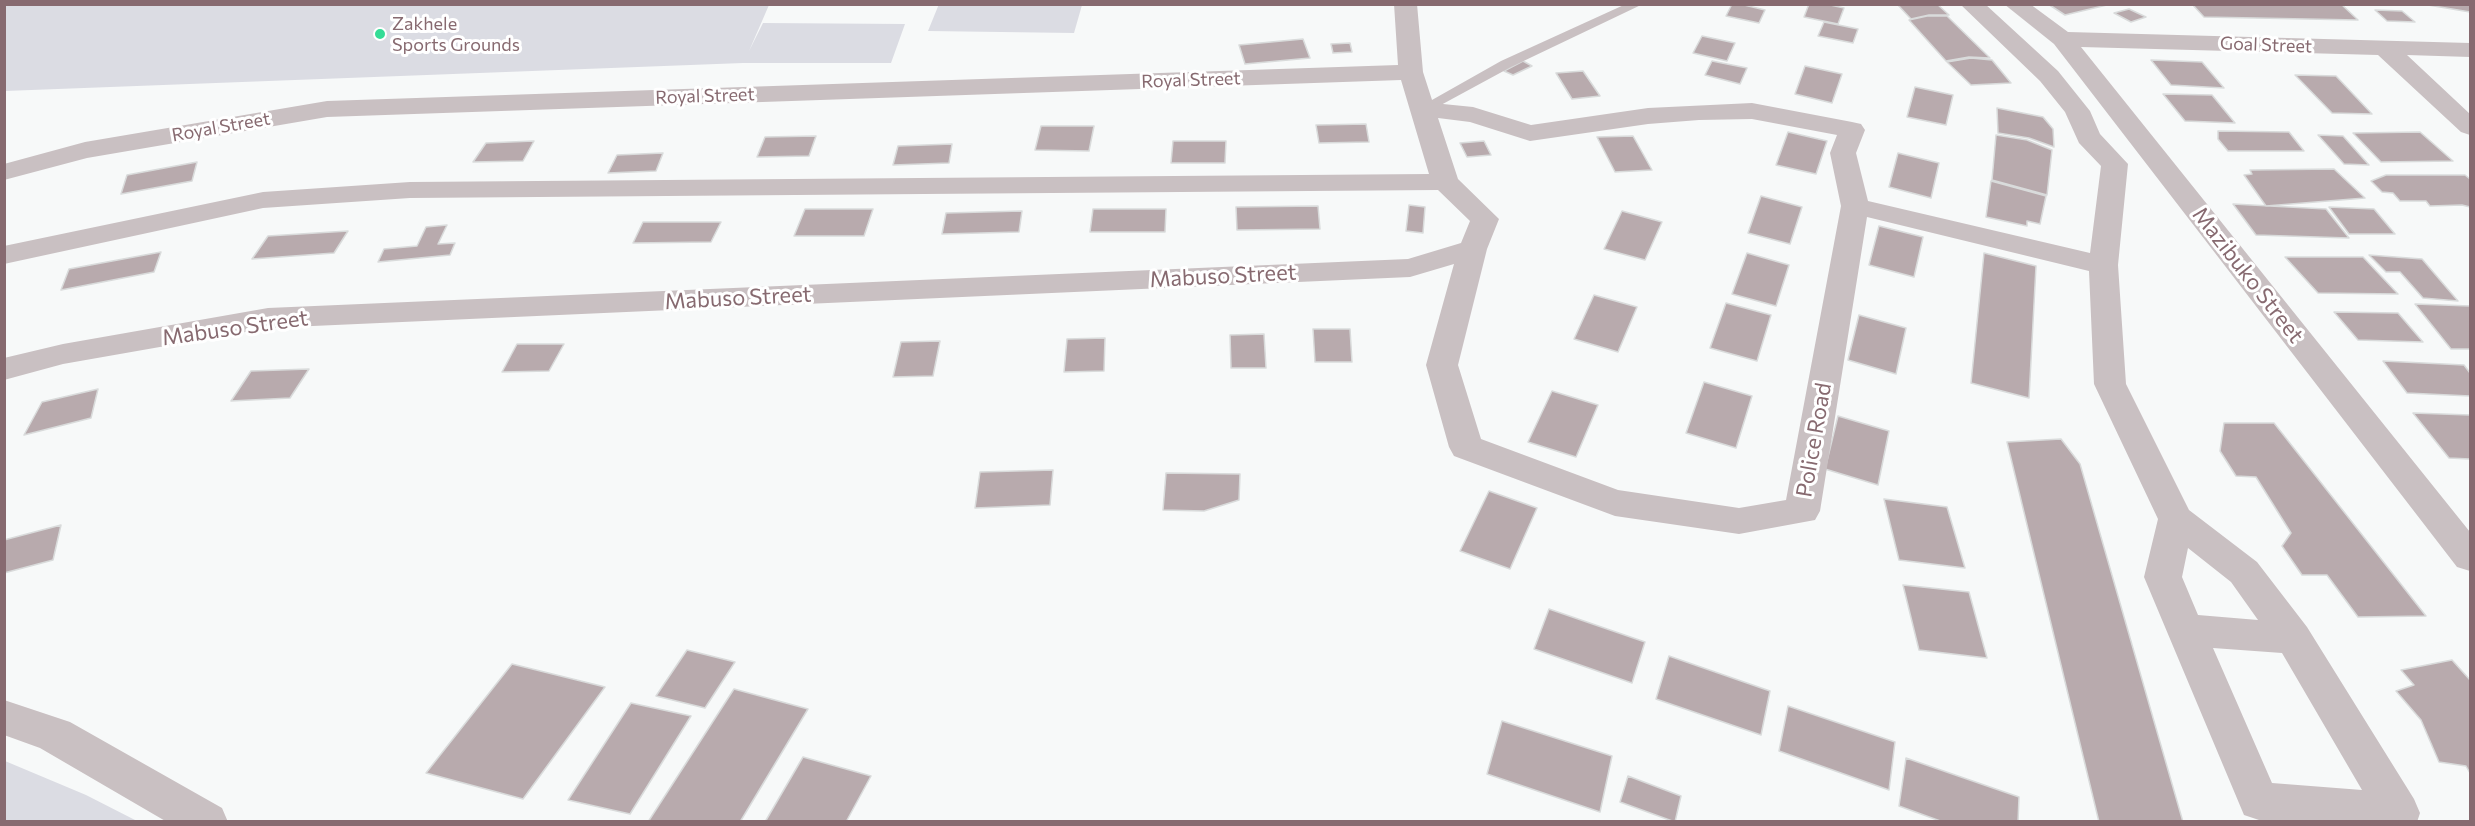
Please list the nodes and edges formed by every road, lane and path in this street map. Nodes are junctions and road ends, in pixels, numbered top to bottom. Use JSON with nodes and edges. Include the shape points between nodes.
{"nodes":[{"id":1,"x":1405,"y":4,"type":"edge"},
{"id":2,"x":1971,"y":4,"type":"edge"},
{"id":3,"x":2015,"y":4,"type":"edge"},
{"id":4,"x":1635,"y":5,"type":"edge"},
{"id":5,"x":2062,"y":39,"type":"junction"},
{"id":6,"x":2385,"y":48,"type":"junction"},
{"id":7,"x":2470,"y":50,"type":"edge"},
{"id":8,"x":1412,"y":72,"type":"junction"},
{"id":9,"x":1422,"y":109,"type":"junction"},
{"id":10,"x":2470,"y":127,"type":"edge"},
{"id":11,"x":4,"y":172,"type":"edge"},
{"id":12,"x":1445,"y":182,"type":"junction"},
{"id":13,"x":1855,"y":206,"type":"junction"},
{"id":14,"x":1473,"y":249,"type":"junction"},
{"id":15,"x":4,"y":255,"type":"edge"},
{"id":16,"x":2103,"y":266,"type":"junction"},
{"id":17,"x":4,"y":369,"type":"edge"},
{"id":18,"x":2176,"y":519,"type":"junction"},
{"id":19,"x":2470,"y":557,"type":"edge"},
{"id":20,"x":2186,"y":630,"type":"junction"},
{"id":21,"x":2293,"y":638,"type":"junction"},
{"id":22,"x":4,"y":717,"type":"edge"},
{"id":23,"x":207,"y":822,"type":"edge"}],
"edges":[{"from":1,"to":8,"type":"street","name":"Police Road"},
{"from":2,"to":16,"type":"street","via":[[2049,76],[2077,111],[2088,137],[2115,164]]},
{"from":3,"to":5,"type":"street","name":"Mazibuko Street"},
{"from":4,"to":9,"type":"lane","via":[[1506,64]]},
{"from":5,"to":6,"type":"street","name":"Goal Street"},
{"from":5,"to":19,"type":"street","name":"Mazibuko Street"},
{"from":6,"to":7,"type":"street","name":"Goal Street"},
{"from":6,"to":10,"type":"street"},
{"from":8,"to":9,"type":"street","name":"Police Road"},
{"from":8,"to":11,"type":"street","name":"Royal Street","via":[[327,109],[86,150]]},
{"from":9,"to":12,"type":"street","name":"Police Road"},
{"from":9,"to":13,"type":"street","name":"Police Road","via":[[1473,115],[1530,133],[1648,116],[1752,111],[1852,130],[1843,153]]},
{"from":12,"to":14,"type":"street","name":"Police Road","via":[[1485,219]]},
{"from":12,"to":15,"type":"street","via":[[410,190],[263,200]]},
{"from":13,"to":14,"type":"street","name":"Police Road","via":[[1802,511],[1739,521],[1615,503],[1466,447],[1442,365]]},
{"from":13,"to":16,"type":"street"},
{"from":14,"to":17,"type":"street","name":"Mabuso Street","via":[[1410,268],[268,318],[63,354]]},
{"from":16,"to":18,"type":"street","via":[[2110,384]]},
{"from":18,"to":20,"type":"street","via":[[2163,577]]},
{"from":18,"to":21,"type":"street","via":[[2244,572]]},
{"from":20,"to":21,"type":"street"},
{"from":20,"to":21,"type":"street","via":[[2259,801],[2398,813]]},
{"from":22,"to":23,"type":"street","via":[[55,735]]}]}
